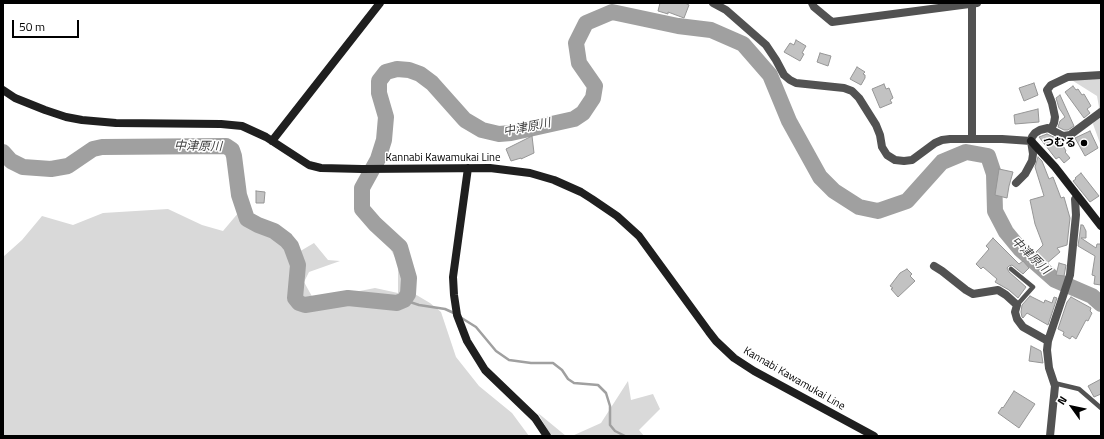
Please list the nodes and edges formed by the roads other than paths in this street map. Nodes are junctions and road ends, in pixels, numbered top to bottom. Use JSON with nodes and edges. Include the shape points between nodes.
{"nodes":[{"id":1,"x":380,"y":3,"type":"edge"},
{"id":2,"x":713,"y":3,"type":"edge"},
{"id":3,"x":812,"y":3,"type":"edge"},
{"id":4,"x":974,"y":3,"type":"edge"},
{"id":5,"x":1101,"y":75,"type":"edge"},
{"id":6,"x":3,"y":90,"type":"edge"},
{"id":7,"x":1101,"y":112,"type":"edge"},
{"id":8,"x":1051,"y":129,"type":"junction"},
{"id":9,"x":972,"y":139,"type":"junction"},
{"id":10,"x":272,"y":142,"type":"junction"},
{"id":11,"x":1031,"y":142,"type":"junction"},
{"id":12,"x":468,"y":168,"type":"junction"},
{"id":13,"x":1016,"y":183,"type":"dead end"},
{"id":14,"x":1078,"y":196,"type":"junction"},
{"id":15,"x":1101,"y":226,"type":"edge"},
{"id":16,"x":934,"y":266,"type":"dead end"},
{"id":17,"x":1011,"y":269,"type":"dead end"},
{"id":18,"x":1017,"y":305,"type":"junction"},
{"id":19,"x":1048,"y":341,"type":"junction"},
{"id":20,"x":1054,"y":383,"type":"junction"},
{"id":21,"x":1101,"y":408,"type":"edge"},
{"id":22,"x":547,"y":436,"type":"edge"},
{"id":23,"x":874,"y":436,"type":"edge"},
{"id":24,"x":1050,"y":436,"type":"edge"}],
"edges":[{"from":1,"to":10,"type":"main road"},
{"from":2,"to":9,"type":"street","via":[[726,10],[766,45],[784,75],[790,80],[852,91],[876,125],[882,147],[887,155],[895,160],[912,160],[942,140]]},
{"from":3,"to":4,"type":"street","via":[[832,22]]},
{"from":4,"to":9,"type":"street"},
{"from":5,"to":8,"type":"street","via":[[1068,77],[1051,85],[1047,90],[1055,116]]},
{"from":6,"to":10,"type":"main road","name":"Kannabi Kawamukai Line","via":[[15,98],[45,110],[77,119],[116,123],[232,124],[248,128]]},
{"from":7,"to":8,"type":"street","via":[[1070,135],[1063,136]]},
{"from":8,"to":11,"type":"street","via":[[1040,130],[1032,137]]},
{"from":9,"to":11,"type":"street"},
{"from":10,"to":12,"type":"main road","name":"Kannabi Kawamukai Line","via":[[309,166],[331,169]]},
{"from":11,"to":13,"type":"street","via":[[1032,161]]},
{"from":11,"to":14,"type":"main road"},
{"from":12,"to":22,"type":"main road","via":[[454,263],[454,302],[467,341],[485,370],[535,418]]},
{"from":12,"to":23,"type":"main road","name":"Kannabi Kawamukai Line","via":[[530,173],[554,180],[592,199],[617,216],[639,236],[709,332],[734,358]]},
{"from":14,"to":15,"type":"main road"},
{"from":14,"to":19,"type":"street","via":[[1075,200],[1070,275]]},
{"from":16,"to":18,"type":"street","via":[[973,294],[998,290]]},
{"from":17,"to":18,"type":"lane","via":[[1033,287]]},
{"from":18,"to":19,"type":"street","via":[[1017,320],[1023,327]]},
{"from":19,"to":20,"type":"street","via":[[1048,360]]},
{"from":20,"to":21,"type":"lane","via":[[1079,389]]},
{"from":20,"to":24,"type":"street"}]}
